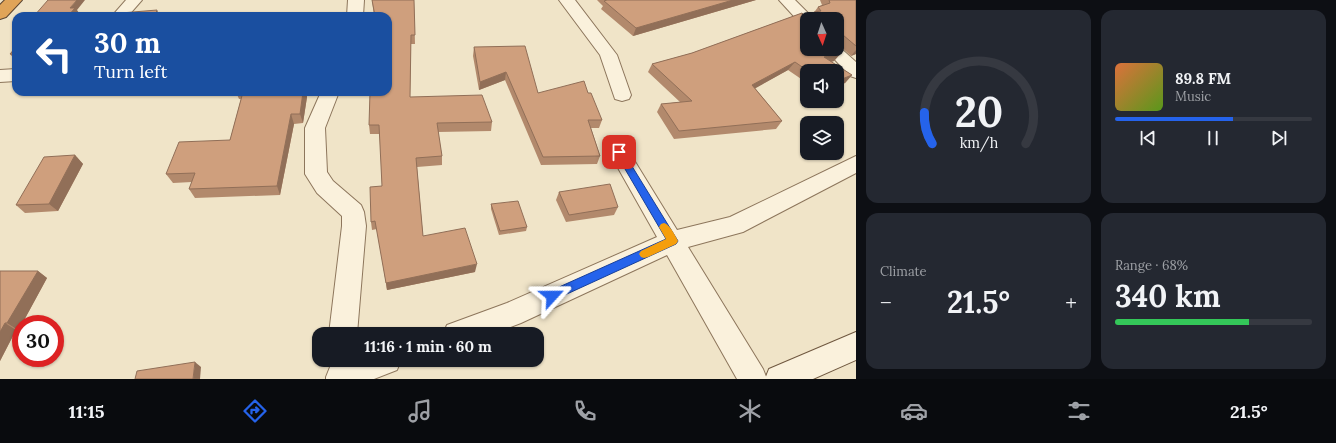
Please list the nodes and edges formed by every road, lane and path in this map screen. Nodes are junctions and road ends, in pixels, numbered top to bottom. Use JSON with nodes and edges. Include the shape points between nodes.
{"nodes":[{"id":1,"x":14,"y":0,"type":"edge"},
{"id":2,"x":134,"y":0,"type":"edge"},
{"id":3,"x":356,"y":0,"type":"edge"},
{"id":4,"x":567,"y":0,"type":"edge"},
{"id":5,"x":787,"y":0,"type":"edge"},
{"id":6,"x":124,"y":12,"type":"edge"},
{"id":7,"x":355,"y":12,"type":"edge"},
{"id":8,"x":0,"y":14,"type":"edge"},
{"id":9,"x":800,"y":14,"type":"edge"},
{"id":10,"x":840,"y":56,"type":"edge"},
{"id":11,"x":856,"y":72,"type":"edge"},
{"id":12,"x":12,"y":75,"type":"edge"},
{"id":13,"x":0,"y":76,"type":"edge"},
{"id":14,"x":622,"y":95,"type":"dead end"},
{"id":15,"x":328,"y":96,"type":"edge"},
{"id":16,"x":619,"y":152,"type":"dead end"},
{"id":17,"x":856,"y":164,"type":"edge"},
{"id":18,"x":673,"y":241,"type":"junction"},
{"id":19,"x":344,"y":327,"type":"edge"},
{"id":20,"x":476,"y":327,"type":"edge"},
{"id":21,"x":856,"y":346,"type":"edge"},
{"id":22,"x":359,"y":367,"type":"edge"},
{"id":23,"x":339,"y":372,"type":"edge"},
{"id":24,"x":753,"y":379,"type":"edge"},
{"id":25,"x":779,"y":379,"type":"edge"}],
"edges":[{"from":1,"to":8,"type":"highway"},
{"from":2,"to":6,"type":"street"},
{"from":3,"to":7,"type":"street"},
{"from":4,"to":14,"type":"street","via":[[608,55]]},
{"from":5,"to":9,"type":"street"},
{"from":10,"to":11,"type":"street"},
{"from":12,"to":13,"type":"street"},
{"from":15,"to":19,"type":"street","via":[[315,128],[316,174],[325,187],[353,212],[354,226]]},
{"from":16,"to":18,"type":"street"},
{"from":17,"to":18,"type":"street","via":[[735,224]]},
{"from":18,"to":20,"type":"street","via":[[512,314]]},
{"from":18,"to":24,"type":"street"},
{"from":21,"to":25,"type":"street"},
{"from":22,"to":23,"type":"street"}]}
